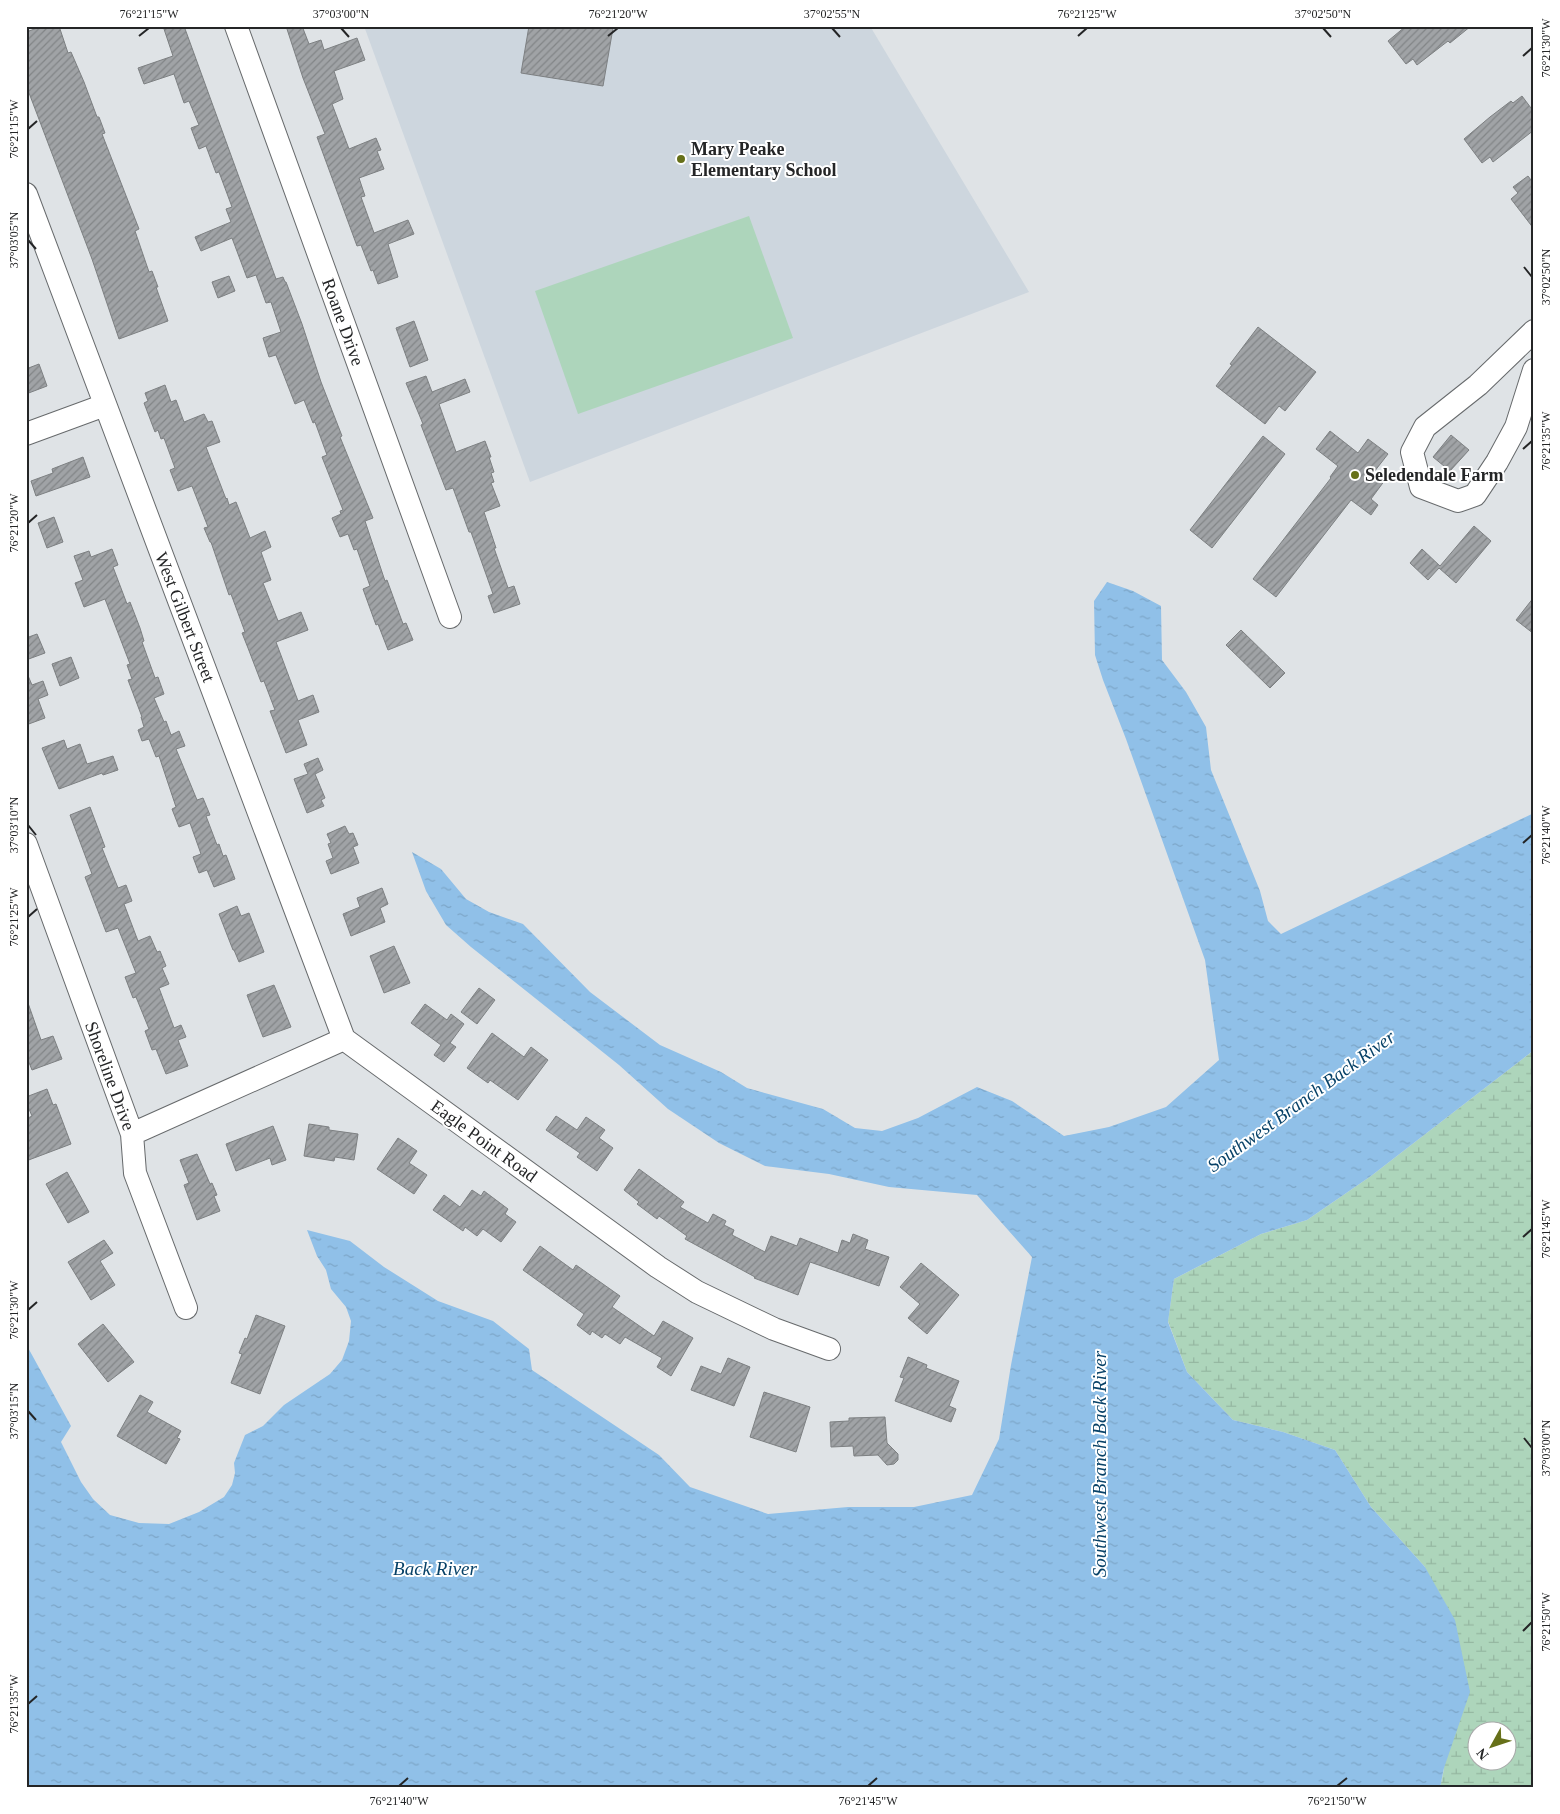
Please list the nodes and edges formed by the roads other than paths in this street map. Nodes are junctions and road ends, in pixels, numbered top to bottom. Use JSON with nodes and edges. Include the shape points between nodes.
{"nodes":[{"id":1,"x":236,"y":26,"type":"edge"},
{"id":2,"x":27,"y":196,"type":"edge"},
{"id":3,"x":1534,"y":331,"type":"edge"},
{"id":4,"x":1534,"y":370,"type":"edge"},
{"id":5,"x":105,"y":405,"type":"junction"},
{"id":6,"x":26,"y":434,"type":"edge"},
{"id":7,"x":450,"y":617,"type":"dead end"},
{"id":8,"x":26,"y":844,"type":"edge"},
{"id":9,"x":344,"y":1039,"type":"junction"},
{"id":10,"x":132,"y":1134,"type":"junction"},
{"id":11,"x":186,"y":1308,"type":"dead end"},
{"id":12,"x":829,"y":1349,"type":"dead end"}],
"edges":[{"from":1,"to":7,"type":"street","name":"Roane Drive"},
{"from":2,"to":5,"type":"street","name":"West Gilbert Street"},
{"from":3,"to":4,"type":"street","via":[[1478,385],[1425,427],[1412,452],[1421,487],[1458,501],[1476,495],[1516,426]]},
{"from":5,"to":6,"type":"street"},
{"from":5,"to":9,"type":"street","name":"West Gilbert Street"},
{"from":8,"to":10,"type":"street","name":"Shoreline Drive"},
{"from":9,"to":10,"type":"street"},
{"from":9,"to":12,"type":"street","name":"Eagle Point Road","via":[[666,1272],[757,1321]]},
{"from":10,"to":11,"type":"street","name":"Shoreline Drive","via":[[135,1173]]}]}
